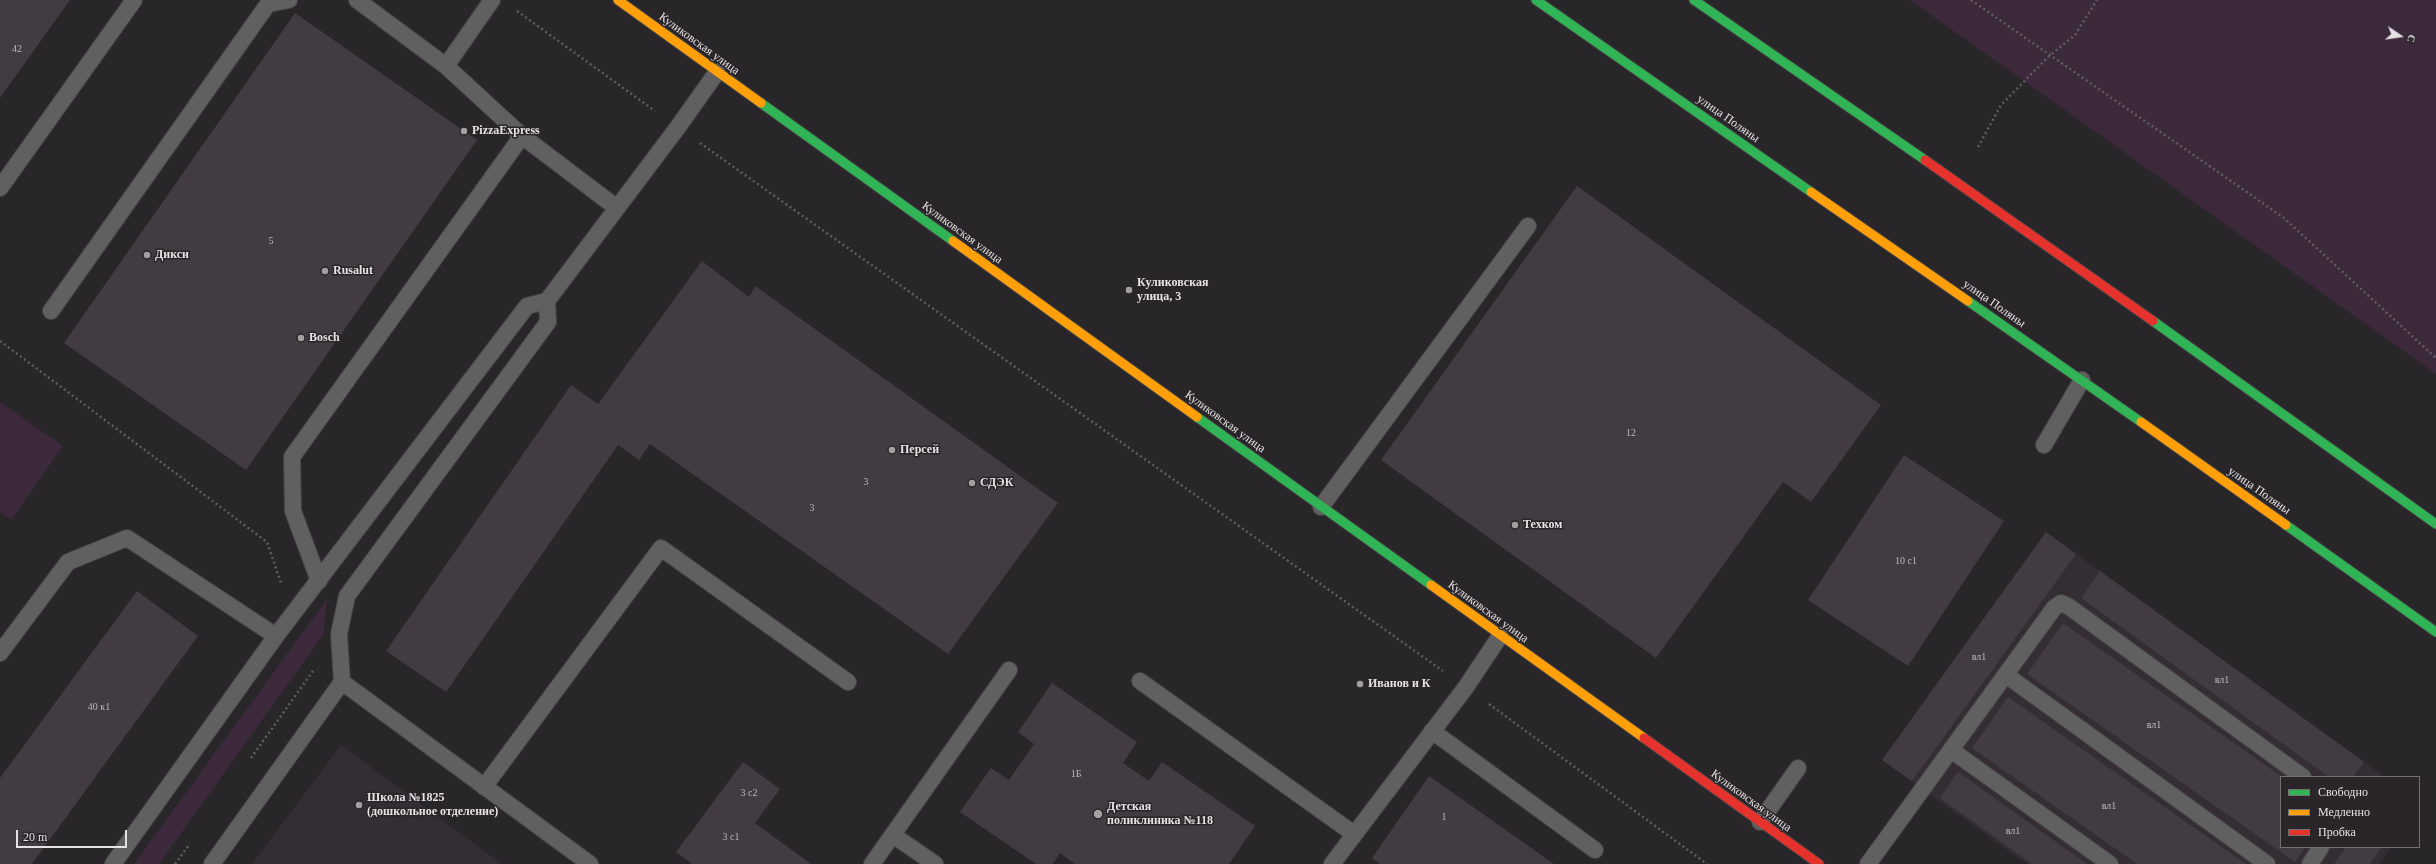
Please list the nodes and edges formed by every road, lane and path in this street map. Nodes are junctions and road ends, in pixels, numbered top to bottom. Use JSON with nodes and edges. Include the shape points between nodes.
{"nodes":[{"id":1,"x":134,"y":0,"type":"edge"},
{"id":2,"x":289,"y":0,"type":"edge"},
{"id":3,"x":492,"y":0,"type":"edge"},
{"id":4,"x":618,"y":0,"type":"edge"},
{"id":5,"x":1536,"y":0,"type":"edge"},
{"id":6,"x":1694,"y":0,"type":"edge"},
{"id":7,"x":1971,"y":0,"type":"edge"},
{"id":8,"x":2097,"y":0,"type":"edge"},
{"id":9,"x":366,"y":3,"type":"edge"},
{"id":10,"x":514,"y":9,"type":"dead end"},
{"id":11,"x":2049,"y":56,"type":"junction"},
{"id":12,"x":446,"y":66,"type":"junction"},
{"id":13,"x":717,"y":72,"type":"junction"},
{"id":14,"x":678,"y":127,"type":"junction"},
{"id":15,"x":522,"y":136,"type":"junction"},
{"id":16,"x":1978,"y":147,"type":"dead end"},
{"id":17,"x":0,"y":188,"type":"edge"},
{"id":18,"x":617,"y":208,"type":"junction"},
{"id":19,"x":1528,"y":226,"type":"dead end"},
{"id":20,"x":547,"y":301,"type":"junction"},
{"id":21,"x":51,"y":312,"type":"dead end"},
{"id":22,"x":0,"y":341,"type":"edge"},
{"id":23,"x":2436,"y":358,"type":"edge"},
{"id":24,"x":2082,"y":380,"type":"junction"},
{"id":25,"x":2044,"y":445,"type":"dead end"},
{"id":26,"x":1321,"y":507,"type":"junction"},
{"id":27,"x":2436,"y":524,"type":"edge"},
{"id":28,"x":319,"y":581,"type":"junction"},
{"id":29,"x":292,"y":616,"type":"junction"},
{"id":30,"x":2436,"y":632,"type":"edge"},
{"id":31,"x":339,"y":634,"type":"junction"},
{"id":32,"x":276,"y":636,"type":"junction"},
{"id":33,"x":1500,"y":636,"type":"junction"},
{"id":34,"x":0,"y":653,"type":"edge"},
{"id":35,"x":1009,"y":670,"type":"dead end"},
{"id":36,"x":2006,"y":674,"type":"junction"},
{"id":37,"x":342,"y":682,"type":"junction"},
{"id":38,"x":848,"y":682,"type":"dead end"},
{"id":39,"x":1140,"y":682,"type":"dead end"},
{"id":40,"x":1466,"y":687,"type":"junction"},
{"id":41,"x":1432,"y":731,"type":"junction"},
{"id":42,"x":1951,"y":750,"type":"junction"},
{"id":43,"x":248,"y":762,"type":"dead end"},
{"id":44,"x":1798,"y":768,"type":"dead end"},
{"id":45,"x":2302,"y":776,"type":"edge"},
{"id":46,"x":484,"y":786,"type":"junction"},
{"id":47,"x":1760,"y":822,"type":"junction"},
{"id":48,"x":1354,"y":834,"type":"junction"},
{"id":49,"x":892,"y":835,"type":"junction"},
{"id":50,"x":193,"y":838,"type":"dead end"},
{"id":51,"x":2320,"y":848,"type":"edge"},
{"id":52,"x":1595,"y":850,"type":"dead end"},
{"id":53,"x":113,"y":864,"type":"edge"},
{"id":54,"x":175,"y":864,"type":"edge"},
{"id":55,"x":212,"y":864,"type":"edge"},
{"id":56,"x":590,"y":864,"type":"edge"},
{"id":57,"x":872,"y":864,"type":"edge"},
{"id":58,"x":935,"y":864,"type":"edge"},
{"id":59,"x":1332,"y":864,"type":"edge"},
{"id":60,"x":1707,"y":864,"type":"edge"},
{"id":61,"x":1819,"y":864,"type":"edge"},
{"id":62,"x":1868,"y":864,"type":"edge"},
{"id":63,"x":2110,"y":864,"type":"edge"},
{"id":64,"x":2267,"y":864,"type":"edge"},
{"id":65,"x":2310,"y":864,"type":"edge"}],
"edges":[{"from":1,"to":17,"type":"lane"},
{"from":2,"to":21,"type":"lane","via":[[268,4]]},
{"from":3,"to":12,"type":"lane"},
{"from":4,"to":13,"type":"main road","name":"Куликовская улица"},
{"from":5,"to":24,"type":"main road","name":"улица Поляны"},
{"from":6,"to":27,"type":"main road","via":[[2001,212]]},
{"from":7,"to":11,"type":"path"},
{"from":8,"to":11,"type":"path","via":[[2075,34]]},
{"from":9,"to":12,"type":"lane"},
{"from":10,"to":14,"type":"path"},
{"from":11,"to":16,"type":"path","via":[[2000,104]]},
{"from":11,"to":23,"type":"path","via":[[2284,218]]},
{"from":12,"to":15,"type":"lane"},
{"from":13,"to":14,"type":"lane"},
{"from":13,"to":26,"type":"main road","name":"Куликовская улица"},
{"from":14,"to":18,"type":"lane"},
{"from":14,"to":40,"type":"path"},
{"from":15,"to":18,"type":"lane"},
{"from":15,"to":28,"type":"lane","via":[[292,457],[293,511]]},
{"from":18,"to":20,"type":"lane"},
{"from":19,"to":26,"type":"lane"},
{"from":20,"to":28,"type":"lane","via":[[527,306]]},
{"from":20,"to":31,"type":"lane","via":[[548,322],[347,596]]},
{"from":22,"to":29,"type":"path","via":[[267,542]]},
{"from":24,"to":25,"type":"lane"},
{"from":24,"to":30,"type":"main road","name":"улица Поляны"},
{"from":26,"to":33,"type":"main road","name":"Куликовская улица"},
{"from":28,"to":29,"type":"lane"},
{"from":29,"to":32,"type":"lane"},
{"from":31,"to":37,"type":"lane"},
{"from":31,"to":43,"type":"path"},
{"from":32,"to":34,"type":"lane","via":[[128,538],[68,562]]},
{"from":32,"to":53,"type":"lane"},
{"from":33,"to":40,"type":"lane"},
{"from":33,"to":47,"type":"main road","name":"Куликовская улица"},
{"from":35,"to":49,"type":"lane"},
{"from":36,"to":42,"type":"lane"},
{"from":36,"to":45,"type":"lane","via":[[2054,608],[2061,604],[2068,606]]},
{"from":36,"to":64,"type":"lane"},
{"from":37,"to":46,"type":"lane"},
{"from":37,"to":55,"type":"lane"},
{"from":38,"to":46,"type":"lane","via":[[661,548]]},
{"from":39,"to":48,"type":"lane"},
{"from":40,"to":41,"type":"lane"},
{"from":40,"to":60,"type":"path"},
{"from":41,"to":48,"type":"lane"},
{"from":41,"to":52,"type":"lane"},
{"from":42,"to":62,"type":"lane"},
{"from":42,"to":63,"type":"lane"},
{"from":44,"to":47,"type":"lane"},
{"from":46,"to":56,"type":"lane"},
{"from":47,"to":61,"type":"main road","name":"Куликовская улица"},
{"from":48,"to":59,"type":"lane"},
{"from":49,"to":57,"type":"lane"},
{"from":49,"to":58,"type":"lane"},
{"from":50,"to":54,"type":"path"},
{"from":51,"to":65,"type":"lane"}]}
